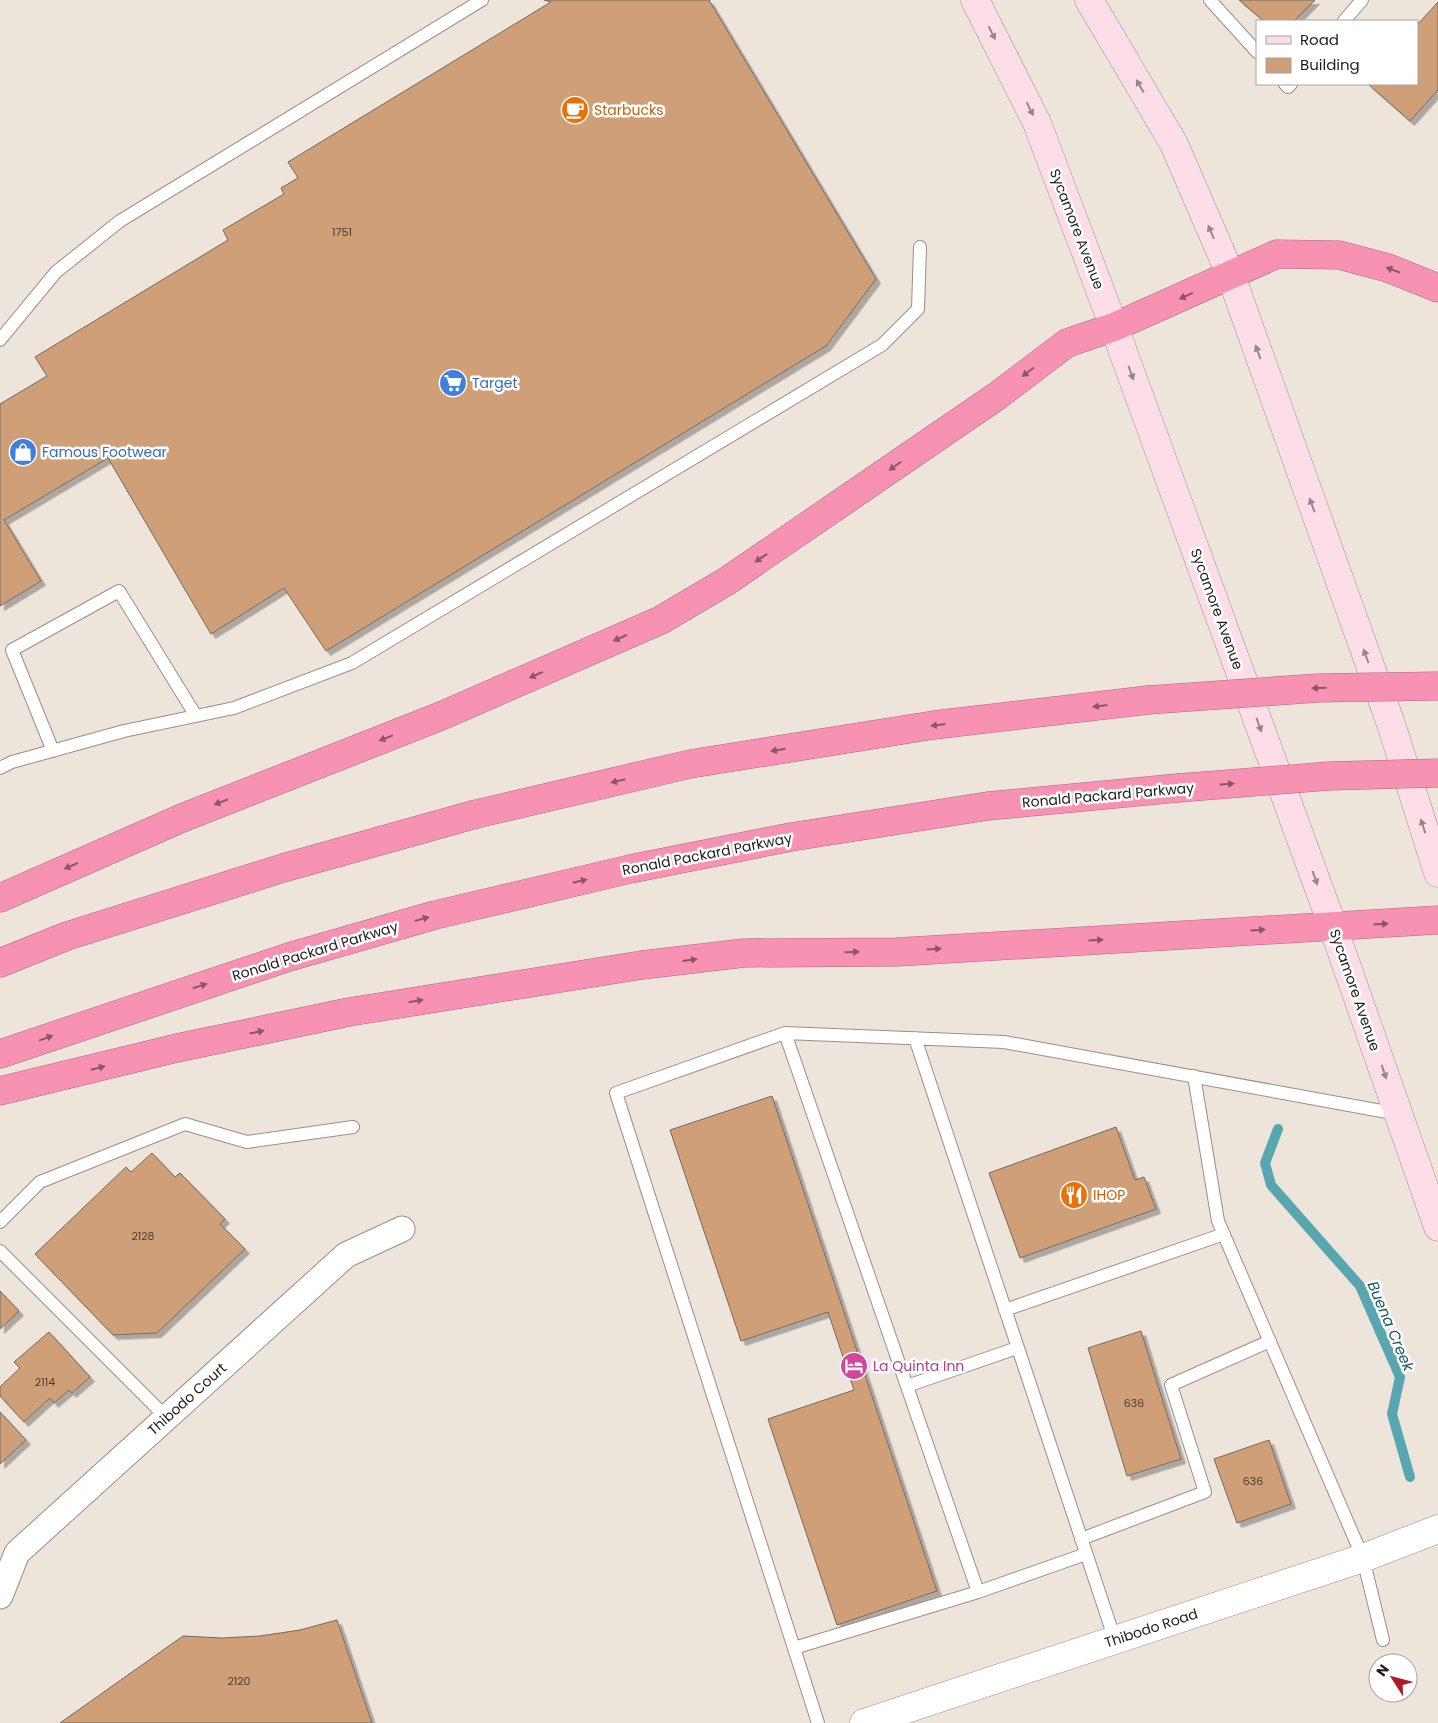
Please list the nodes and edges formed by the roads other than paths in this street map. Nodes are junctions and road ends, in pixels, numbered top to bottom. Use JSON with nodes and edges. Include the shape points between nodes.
{"nodes":[{"id":1,"x":482,"y":0,"type":"edge"},
{"id":2,"x":975,"y":0,"type":"edge"},
{"id":3,"x":1089,"y":0,"type":"edge"},
{"id":4,"x":1210,"y":0,"type":"edge"},
{"id":5,"x":1362,"y":0,"type":"edge"},
{"id":6,"x":1345,"y":20,"type":"edge"},
{"id":7,"x":1256,"y":51,"type":"edge"},
{"id":8,"x":920,"y":247,"type":"dead end"},
{"id":9,"x":1230,"y":276,"type":"junction"},
{"id":10,"x":1438,"y":288,"type":"edge"},
{"id":11,"x":1114,"y":327,"type":"junction"},
{"id":12,"x":0,"y":340,"type":"edge"},
{"id":13,"x":1438,"y":686,"type":"edge"},
{"id":14,"x":196,"y":716,"type":"junction"},
{"id":15,"x":53,"y":751,"type":"junction"},
{"id":16,"x":0,"y":768,"type":"edge"},
{"id":17,"x":1438,"y":773,"type":"edge"},
{"id":18,"x":1438,"y":873,"type":"edge"},
{"id":19,"x":0,"y":898,"type":"edge"},
{"id":20,"x":1438,"y":920,"type":"edge"},
{"id":21,"x":1333,"y":927,"type":"junction"},
{"id":22,"x":0,"y":962,"type":"edge"},
{"id":23,"x":785,"y":1033,"type":"junction"},
{"id":24,"x":915,"y":1038,"type":"junction"},
{"id":25,"x":0,"y":1054,"type":"edge"},
{"id":26,"x":1194,"y":1076,"type":"junction"},
{"id":27,"x":0,"y":1092,"type":"edge"},
{"id":28,"x":1398,"y":1114,"type":"junction"},
{"id":29,"x":353,"y":1127,"type":"dead end"},
{"id":30,"x":0,"y":1222,"type":"edge"},
{"id":31,"x":1438,"y":1227,"type":"edge"},
{"id":32,"x":402,"y":1229,"type":"dead end"},
{"id":33,"x":1224,"y":1234,"type":"junction"},
{"id":34,"x":0,"y":1252,"type":"edge"},
{"id":35,"x":1005,"y":1310,"type":"junction"},
{"id":36,"x":1270,"y":1341,"type":"junction"},
{"id":37,"x":1018,"y":1348,"type":"junction"},
{"id":38,"x":907,"y":1386,"type":"junction"},
{"id":39,"x":166,"y":1417,"type":"junction"},
{"id":40,"x":1438,"y":1529,"type":"edge"},
{"id":41,"x":1081,"y":1540,"type":"junction"},
{"id":42,"x":1086,"y":1554,"type":"junction"},
{"id":43,"x":1363,"y":1558,"type":"junction"},
{"id":44,"x":978,"y":1592,"type":"junction"},
{"id":45,"x":0,"y":1596,"type":"edge"},
{"id":46,"x":1114,"y":1640,"type":"junction"},
{"id":47,"x":1384,"y":1640,"type":"dead end"},
{"id":48,"x":794,"y":1648,"type":"junction"},
{"id":49,"x":818,"y":1723,"type":"edge"},
{"id":50,"x":864,"y":1723,"type":"edge"}],
"edges":[{"from":1,"to":12,"type":"lane","via":[[120,221],[56,272]]},
{"from":2,"to":11,"type":"main road","name":"Sycamore Avenue","one_way":true,"via":[[1037,124]]},
{"from":9,"to":3,"type":"main road","one_way":true,"via":[[1174,144]]},
{"from":4,"to":7,"type":"lane"},
{"from":5,"to":6,"type":"lane"},
{"from":8,"to":14,"type":"lane","via":[[918,309],[882,345],[352,663],[234,708]]},
{"from":10,"to":9,"type":"highway","one_way":true,"via":[[1388,268],[1339,255],[1277,254]]},
{"from":9,"to":11,"type":"highway","one_way":true},
{"from":18,"to":9,"type":"main road","one_way":true,"via":[[1391,724]]},
{"from":11,"to":19,"type":"highway","one_way":true,"via":[[1067,343],[997,396],[735,576],[661,620],[441,716],[182,818]]},
{"from":11,"to":21,"type":"main road","name":"Sycamore Avenue","one_way":true},
{"from":13,"to":22,"type":"highway","one_way":true,"bridge":true,"via":[[1318,688],[1148,700],[934,725],[690,764],[476,814],[283,868],[67,936]]},
{"from":14,"to":15,"type":"lane","via":[[124,731]]},
{"from":14,"to":15,"type":"lane","via":[[119,592],[12,650]]},
{"from":15,"to":16,"type":"lane"},
{"from":25,"to":17,"type":"highway","name":"Ronald Packard Parkway","one_way":true,"bridge":true,"via":[[289,957],[435,915],[630,869],[791,837],[988,806],[1329,776]]},
{"from":21,"to":20,"type":"highway","one_way":true},
{"from":27,"to":21,"type":"highway","one_way":true,"via":[[177,1048],[349,1012],[634,966],[744,953],[896,952]]},
{"from":21,"to":28,"type":"main road","name":"Sycamore Avenue","one_way":true},
{"from":23,"to":24,"type":"lane"},
{"from":23,"to":38,"type":"lane"},
{"from":23,"to":48,"type":"lane","via":[[616,1092]]},
{"from":24,"to":26,"type":"lane","via":[[1004,1042]]},
{"from":24,"to":35,"type":"lane"},
{"from":26,"to":28,"type":"lane"},
{"from":26,"to":33,"type":"lane","via":[[1218,1220]]},
{"from":28,"to":31,"type":"main road","name":"Sycamore Avenue"},
{"from":29,"to":30,"type":"lane","via":[[247,1142],[185,1124],[40,1182]]},
{"from":32,"to":39,"type":"street","name":"Thibodo Court","via":[[346,1255]]},
{"from":33,"to":35,"type":"lane"},
{"from":33,"to":36,"type":"lane"},
{"from":34,"to":39,"type":"lane"},
{"from":35,"to":37,"type":"lane"},
{"from":36,"to":41,"type":"lane","via":[[1171,1385],[1205,1492]]},
{"from":36,"to":43,"type":"lane"},
{"from":37,"to":38,"type":"lane"},
{"from":37,"to":41,"type":"lane"},
{"from":38,"to":44,"type":"lane"},
{"from":39,"to":45,"type":"street","name":"Thibodo Court","via":[[16,1553]]},
{"from":40,"to":43,"type":"street","name":"Thibodo Road"},
{"from":41,"to":42,"type":"lane"},
{"from":42,"to":44,"type":"lane"},
{"from":42,"to":46,"type":"lane"},
{"from":43,"to":46,"type":"street","name":"Thibodo Road"},
{"from":43,"to":47,"type":"lane"},
{"from":44,"to":48,"type":"lane"},
{"from":46,"to":50,"type":"street","name":"Thibodo Road"},
{"from":48,"to":49,"type":"lane"}]}
